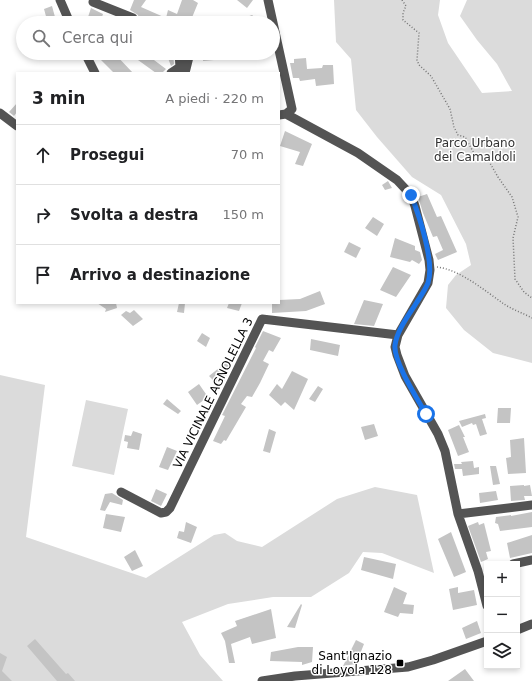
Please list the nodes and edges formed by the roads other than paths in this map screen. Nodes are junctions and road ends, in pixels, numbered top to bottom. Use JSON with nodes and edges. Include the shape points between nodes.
{"nodes":[{"id":1,"x":60,"y":0,"type":"edge"},
{"id":2,"x":94,"y":0,"type":"edge"},
{"id":3,"x":268,"y":0,"type":"edge"},
{"id":4,"x":67,"y":16,"type":"edge"},
{"id":5,"x":128,"y":16,"type":"edge"},
{"id":6,"x":272,"y":16,"type":"edge"},
{"id":7,"x":280,"y":54,"type":"edge"},
{"id":8,"x":88,"y":60,"type":"edge"},
{"id":9,"x":180,"y":60,"type":"edge"},
{"id":10,"x":188,"y":60,"type":"edge"},
{"id":11,"x":94,"y":72,"type":"edge"},
{"id":12,"x":172,"y":72,"type":"edge"},
{"id":13,"x":185,"y":72,"type":"edge"},
{"id":14,"x":0,"y":113,"type":"edge"},
{"id":15,"x":283,"y":115,"type":"edge"},
{"id":16,"x":16,"y":125,"type":"edge"},
{"id":17,"x":398,"y":335,"type":"junction"},
{"id":18,"x":122,"y":492,"type":"dead end"},
{"id":19,"x":532,"y":505,"type":"edge"},
{"id":20,"x":458,"y":514,"type":"junction"},
{"id":21,"x":532,"y":560,"type":"edge"},
{"id":22,"x":520,"y":563,"type":"edge"},
{"id":23,"x":484,"y":570,"type":"edge"},
{"id":24,"x":478,"y":571,"type":"junction"},
{"id":25,"x":485,"y":597,"type":"edge"},
{"id":26,"x":532,"y":624,"type":"edge"},
{"id":27,"x":520,"y":629,"type":"edge"},
{"id":28,"x":484,"y":642,"type":"edge"},
{"id":29,"x":262,"y":681,"type":"edge"}],
"edges":[{"from":1,"to":4,"type":"street"},
{"from":2,"to":5,"type":"street","via":[[93,2]]},
{"from":3,"to":6,"type":"street"},
{"from":7,"to":15,"type":"street","via":[[292,109]]},
{"from":8,"to":11,"type":"street"},
{"from":9,"to":12,"type":"street","via":[[180,67]]},
{"from":10,"to":13,"type":"street"},
{"from":14,"to":16,"type":"street"},
{"from":15,"to":17,"type":"street","via":[[358,153],[397,180],[411,195],[430,267],[428,283]]},
{"from":17,"to":18,"type":"street","name":"VIA VICINALE AGNOLELLA 3","via":[[262,319],[170,508],[161,513]]},
{"from":17,"to":20,"type":"street","via":[[395,346],[405,376],[445,451]]},
{"from":19,"to":20,"type":"street"},
{"from":20,"to":24,"type":"street"},
{"from":21,"to":22,"type":"street"},
{"from":23,"to":24,"type":"street"},
{"from":24,"to":25,"type":"street"},
{"from":26,"to":27,"type":"street"},
{"from":28,"to":29,"type":"street","via":[[408,667]]}]}
